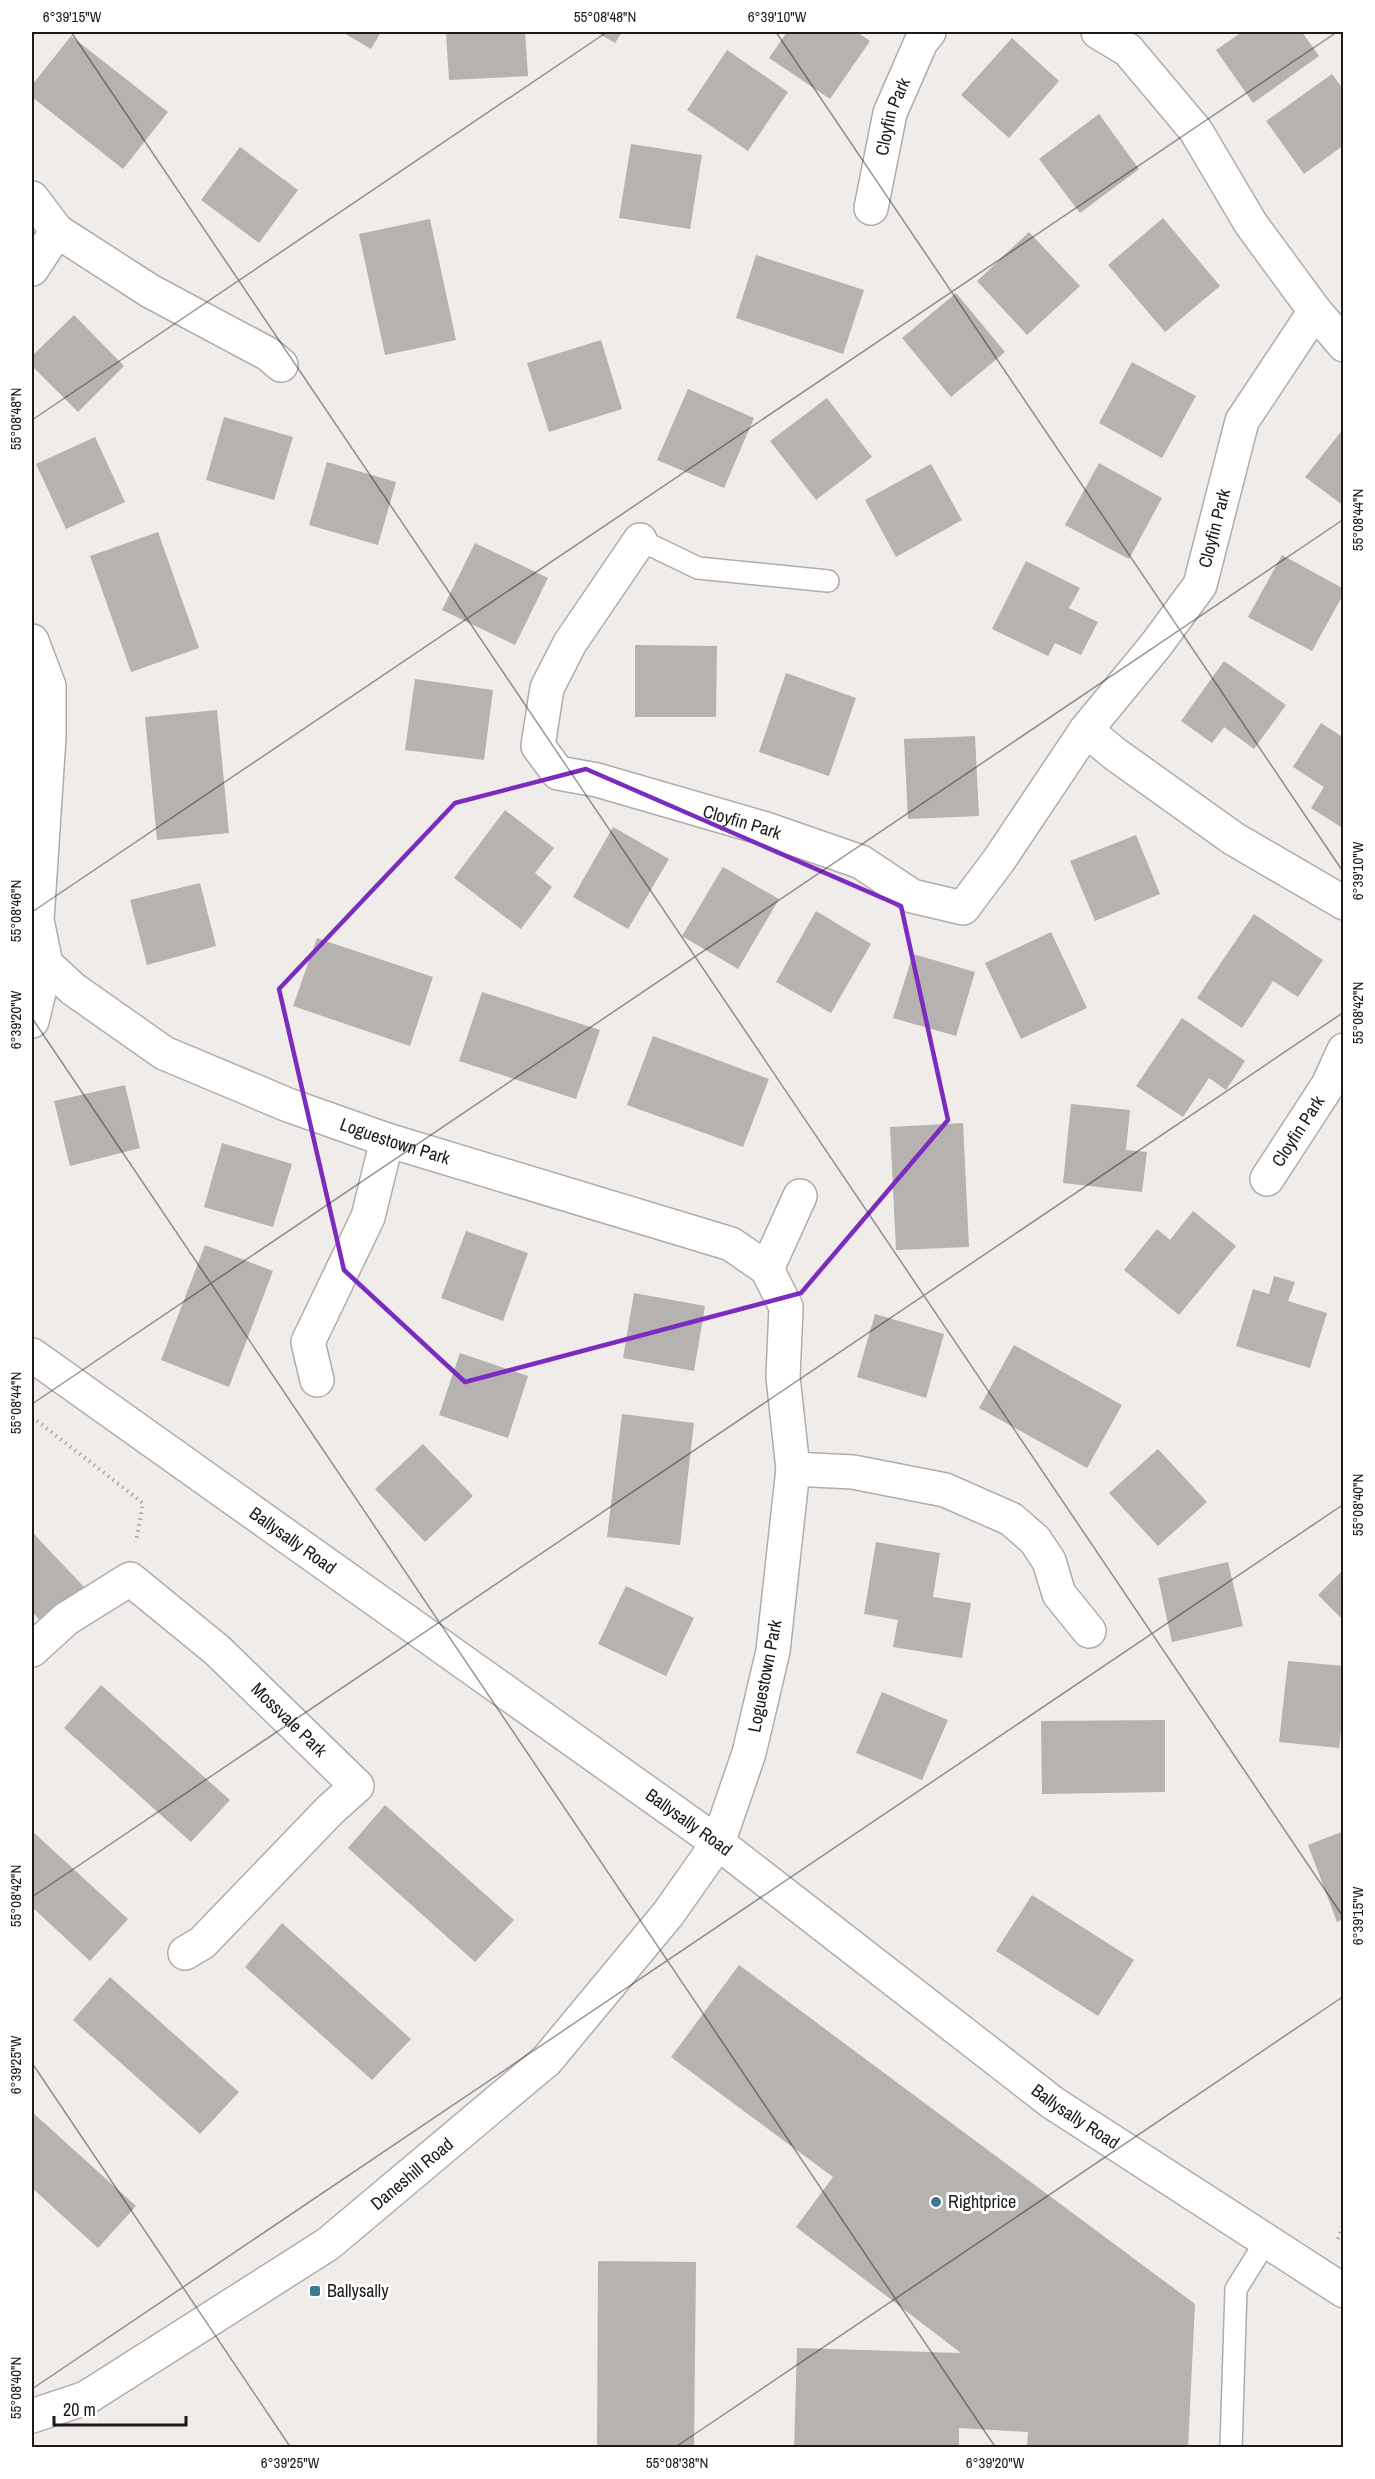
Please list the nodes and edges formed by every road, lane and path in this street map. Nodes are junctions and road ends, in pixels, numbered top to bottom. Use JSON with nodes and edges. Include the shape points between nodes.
{"nodes":[{"id":1,"x":929,"y":32,"type":"edge"},
{"id":2,"x":1098,"y":32,"type":"edge"},
{"id":3,"x":32,"y":198,"type":"edge"},
{"id":4,"x":871,"y":208,"type":"dead end"},
{"id":5,"x":57,"y":231,"type":"junction"},
{"id":6,"x":32,"y":268,"type":"edge"},
{"id":7,"x":1315,"y":311,"type":"junction"},
{"id":8,"x":1344,"y":345,"type":"edge"},
{"id":9,"x":281,"y":365,"type":"dead end"},
{"id":10,"x":640,"y":540,"type":"joint"},
{"id":11,"x":828,"y":582,"type":"dead end"},
{"id":12,"x":32,"y":642,"type":"edge"},
{"id":13,"x":1086,"y":730,"type":"junction"},
{"id":14,"x":1344,"y":903,"type":"edge"},
{"id":15,"x":46,"y":964,"type":"junction"},
{"id":16,"x":32,"y":1021,"type":"edge"},
{"id":17,"x":1344,"y":1050,"type":"edge"},
{"id":18,"x":387,"y":1140,"type":"junction"},
{"id":19,"x":1267,"y":1179,"type":"dead end"},
{"id":20,"x":800,"y":1196,"type":"dead end"},
{"id":21,"x":767,"y":1269,"type":"junction"},
{"id":22,"x":32,"y":1355,"type":"edge"},
{"id":23,"x":317,"y":1380,"type":"dead end"},
{"id":24,"x":32,"y":1417,"type":"edge"},
{"id":25,"x":793,"y":1469,"type":"junction"},
{"id":26,"x":130,"y":1578,"type":"junction"},
{"id":27,"x":1089,"y":1631,"type":"dead end"},
{"id":28,"x":32,"y":1650,"type":"edge"},
{"id":29,"x":718,"y":1843,"type":"junction"},
{"id":30,"x":185,"y":1953,"type":"dead end"},
{"id":31,"x":1266,"y":2241,"type":"junction"},
{"id":32,"x":1344,"y":2291,"type":"edge"},
{"id":33,"x":32,"y":2416,"type":"edge"},
{"id":34,"x":1231,"y":2448,"type":"edge"}],
"edges":[{"from":1,"to":4,"type":"street","name":"Cloyfin Park","via":[[890,113]]},
{"from":2,"to":7,"type":"street","via":[[1128,50],[1196,131],[1251,224]]},
{"from":3,"to":5,"type":"street"},
{"from":5,"to":6,"type":"street"},
{"from":5,"to":9,"type":"street","via":[[150,291],[268,354]]},
{"from":7,"to":8,"type":"street"},
{"from":7,"to":13,"type":"street","name":"Cloyfin Park","via":[[1242,421],[1200,585]]},
{"from":10,"to":11,"type":"lane","via":[[698,568]]},
{"from":10,"to":13,"type":"street","name":"Cloyfin Park","via":[[570,643],[547,688],[538,746],[558,772],[766,829],[861,862],[912,896],[963,908]]},
{"from":12,"to":15,"type":"street","via":[[49,686],[37,920]]},
{"from":13,"to":14,"type":"street","via":[[1234,839]]},
{"from":15,"to":16,"type":"street"},
{"from":15,"to":18,"type":"street","name":"Loguestown Park","via":[[74,989],[164,1053],[288,1105]]},
{"from":17,"to":19,"type":"street","name":"Cloyfin Park","via":[[1328,1085]]},
{"from":18,"to":21,"type":"street","name":"Loguestown Park","via":[[731,1244]]},
{"from":18,"to":23,"type":"street","via":[[368,1217],[308,1342]]},
{"from":20,"to":21,"type":"street"},
{"from":21,"to":25,"type":"street","name":"Loguestown Park","via":[[786,1307],[783,1377]]},
{"from":22,"to":29,"type":"street","name":"Ballysally Road"},
{"from":24,"to":26,"type":"path","via":[[143,1503]]},
{"from":25,"to":27,"type":"street","via":[[853,1472],[945,1490],[1011,1519],[1035,1540],[1049,1561],[1059,1594]]},
{"from":25,"to":29,"type":"street","name":"Loguestown Park","via":[[773,1651],[749,1753]]},
{"from":26,"to":28,"type":"street","via":[[66,1619]]},
{"from":26,"to":30,"type":"street","name":"Mossvale Park","via":[[217,1650],[357,1786],[202,1943]]},
{"from":29,"to":31,"type":"street","name":"Ballysally Road","via":[[1053,2103]]},
{"from":29,"to":33,"type":"street","name":"Daneshill Road","via":[[668,1914],[547,2060],[328,2244],[86,2398]]},
{"from":31,"to":32,"type":"street","name":"Ballysally Road"},
{"from":31,"to":34,"type":"lane","via":[[1236,2289]]}]}
